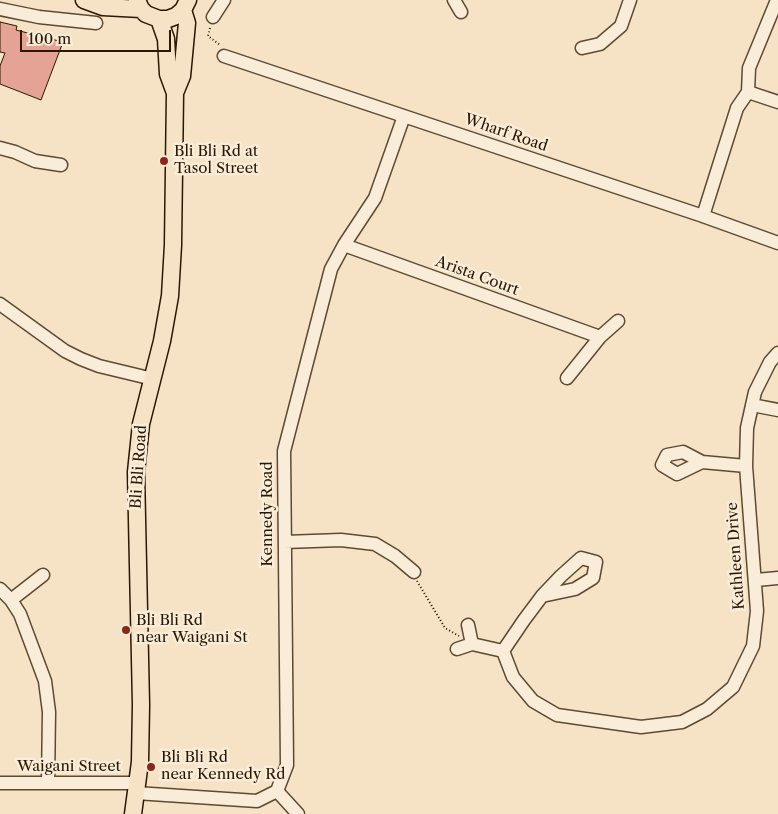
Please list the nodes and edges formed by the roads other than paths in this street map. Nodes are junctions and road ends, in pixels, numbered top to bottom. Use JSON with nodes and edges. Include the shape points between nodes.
{"nodes":[{"id":1,"x":84,"y":0,"type":"edge"},
{"id":2,"x":224,"y":0,"type":"edge"},
{"id":3,"x":454,"y":0,"type":"edge"},
{"id":4,"x":630,"y":0,"type":"edge"},
{"id":5,"x":777,"y":0,"type":"edge"},
{"id":6,"x":139,"y":4,"type":"edge"},
{"id":7,"x":185,"y":5,"type":"edge"},
{"id":8,"x":0,"y":9,"type":"edge"},
{"id":9,"x":461,"y":12,"type":"dead end"},
{"id":10,"x":213,"y":16,"type":"road end"},
{"id":11,"x":159,"y":19,"type":"junction"},
{"id":12,"x":96,"y":23,"type":"dead end"},
{"id":13,"x":582,"y":48,"type":"dead end"},
{"id":14,"x":224,"y":56,"type":"road end"},
{"id":15,"x":175,"y":92,"type":"junction"},
{"id":16,"x":748,"y":92,"type":"junction"},
{"id":17,"x":778,"y":102,"type":"edge"},
{"id":18,"x":404,"y":116,"type":"junction"},
{"id":19,"x":0,"y":148,"type":"edge"},
{"id":20,"x":61,"y":165,"type":"dead end"},
{"id":21,"x":703,"y":216,"type":"junction"},
{"id":22,"x":778,"y":243,"type":"edge"},
{"id":23,"x":344,"y":245,"type":"junction"},
{"id":24,"x":0,"y":304,"type":"edge"},
{"id":25,"x":618,"y":321,"type":"dead end"},
{"id":26,"x":600,"y":338,"type":"junction"},
{"id":27,"x":778,"y":353,"type":"edge"},
{"id":28,"x":153,"y":378,"type":"junction"},
{"id":29,"x":567,"y":378,"type":"dead end"},
{"id":30,"x":752,"y":405,"type":"junction"},
{"id":31,"x":778,"y":410,"type":"edge"},
{"id":32,"x":702,"y":462,"type":"dead end"},
{"id":33,"x":746,"y":466,"type":"junction"},
{"id":34,"x":285,"y":542,"type":"junction"},
{"id":35,"x":414,"y":572,"type":"road end"},
{"id":36,"x":43,"y":575,"type":"dead end"},
{"id":37,"x":778,"y":578,"type":"edge"},
{"id":38,"x":756,"y":580,"type":"junction"},
{"id":39,"x":0,"y":589,"type":"edge"},
{"id":40,"x":542,"y":596,"type":"dead end"},
{"id":41,"x":11,"y":600,"type":"junction"},
{"id":42,"x":468,"y":625,"type":"dead end"},
{"id":43,"x":472,"y":644,"type":"junction"},
{"id":44,"x":457,"y":649,"type":"dead end"},
{"id":45,"x":504,"y":651,"type":"junction"},
{"id":46,"x":0,"y":783,"type":"edge"},
{"id":47,"x":48,"y":783,"type":"junction"},
{"id":48,"x":137,"y":788,"type":"junction"},
{"id":49,"x":277,"y":791,"type":"junction"},
{"id":50,"x":133,"y":814,"type":"edge"},
{"id":51,"x":298,"y":814,"type":"edge"}],
"edges":[{"from":1,"to":6,"type":"main road","via":[[103,7]]},
{"from":2,"to":10,"type":"street"},
{"from":3,"to":9,"type":"street"},
{"from":4,"to":13,"type":"street","via":[[621,26],[600,44]]},
{"from":5,"to":16,"type":"street","via":[[749,68]]},
{"from":6,"to":11,"type":"main road","via":[[146,14]]},
{"from":7,"to":11,"type":"main road","via":[[176,16]]},
{"from":7,"to":15,"type":"main road","name":"Bli Bli Road","via":[[187,24],[182,76]]},
{"from":8,"to":12,"type":"street"},
{"from":11,"to":15,"type":"main road","name":"Bli Bli Road","via":[[166,39],[168,74]]},
{"from":14,"to":18,"type":"street","name":"Wharf Road"},
{"from":15,"to":28,"type":"main road","name":"Bli Bli Road","via":[[171,282],[167,317]]},
{"from":16,"to":17,"type":"street"},
{"from":16,"to":21,"type":"street","via":[[737,108]]},
{"from":18,"to":21,"type":"street","name":"Wharf Road"},
{"from":18,"to":23,"type":"street","name":"Kennedy Road","via":[[375,198]]},
{"from":19,"to":20,"type":"street","via":[[35,162]]},
{"from":21,"to":22,"type":"street","name":"Wharf Road"},
{"from":23,"to":26,"type":"street","name":"Arista Court"},
{"from":23,"to":34,"type":"street","name":"Kennedy Road","via":[[331,269],[284,451]]},
{"from":24,"to":28,"type":"street","via":[[81,359]]},
{"from":25,"to":26,"type":"street"},
{"from":26,"to":29,"type":"street"},
{"from":27,"to":30,"type":"street","name":"Kathleen Drive","via":[[770,362]]},
{"from":28,"to":48,"type":"main road","name":"Bli Bli Road","via":[[141,424],[136,472],[141,705]]},
{"from":30,"to":31,"type":"street"},
{"from":30,"to":33,"type":"street","name":"Kathleen Drive","via":[[747,428]]},
{"from":32,"to":33,"type":"street"},
{"from":33,"to":38,"type":"street","name":"Kathleen Drive"},
{"from":34,"to":35,"type":"street","via":[[341,540],[375,544]]},
{"from":34,"to":49,"type":"street","name":"Kennedy Road","via":[[287,765]]},
{"from":36,"to":41,"type":"street"},
{"from":37,"to":38,"type":"street"},
{"from":38,"to":45,"type":"street","name":"Kathleen Drive","via":[[757,611],[752,646],[733,687],[707,710],[682,722],[641,727],[557,715],[533,701],[513,677]]},
{"from":39,"to":41,"type":"street"},
{"from":40,"to":45,"type":"street"},
{"from":41,"to":47,"type":"street","via":[[20,614],[48,691]]},
{"from":42,"to":43,"type":"street"},
{"from":43,"to":44,"type":"street"},
{"from":43,"to":45,"type":"street"},
{"from":46,"to":47,"type":"street","name":"Waigani Street"},
{"from":47,"to":48,"type":"street","name":"Waigani Street"},
{"from":48,"to":49,"type":"street","via":[[257,801]]},
{"from":48,"to":50,"type":"main road","name":"Bli Bli Road"},
{"from":49,"to":51,"type":"street"}]}
